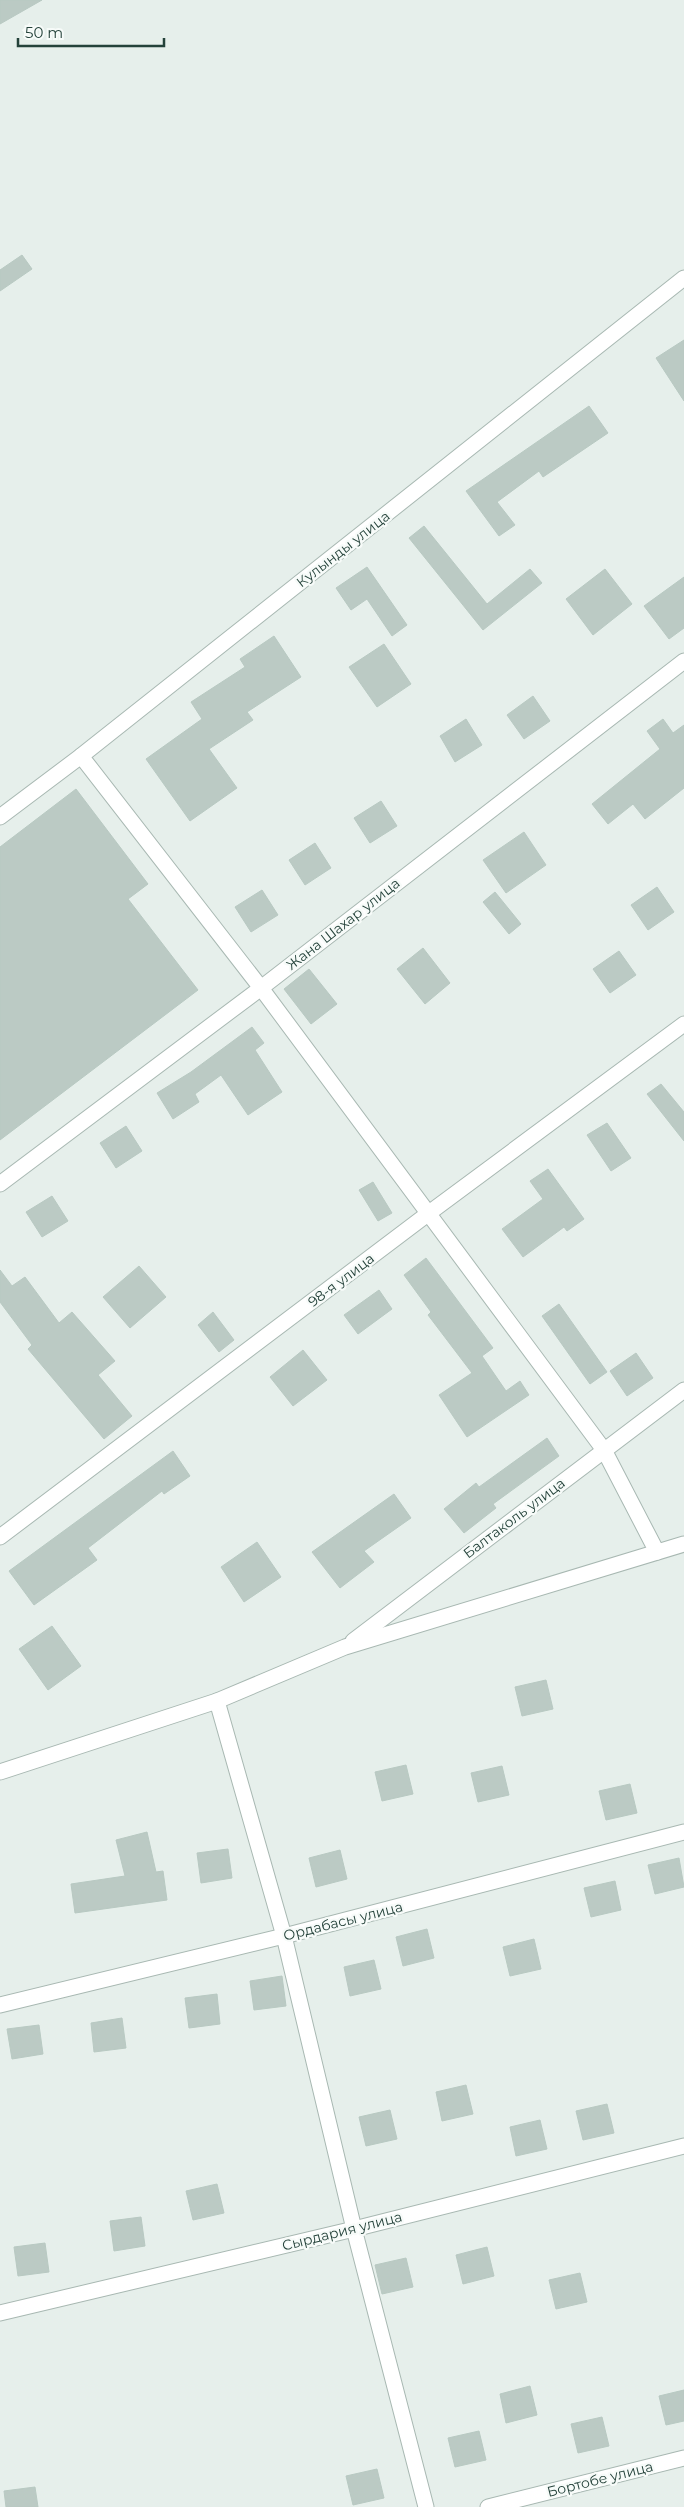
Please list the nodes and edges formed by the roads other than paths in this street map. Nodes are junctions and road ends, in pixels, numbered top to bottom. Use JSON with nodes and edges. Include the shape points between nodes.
{"nodes":[{"id":1,"x":684,"y":278,"type":"edge"},
{"id":2,"x":684,"y":662,"type":"edge"},
{"id":3,"x":81,"y":756,"type":"junction"},
{"id":4,"x":0,"y":817,"type":"edge"},
{"id":5,"x":261,"y":988,"type":"junction"},
{"id":6,"x":684,"y":1024,"type":"edge"},
{"id":7,"x":0,"y":1184,"type":"edge"},
{"id":8,"x":428,"y":1213,"type":"junction"},
{"id":9,"x":684,"y":1390,"type":"edge"},
{"id":10,"x":604,"y":1450,"type":"junction"},
{"id":11,"x":0,"y":1538,"type":"edge"},
{"id":12,"x":684,"y":1544,"type":"edge"},
{"id":13,"x":657,"y":1552,"type":"junction"},
{"id":14,"x":345,"y":1647,"type":"junction"},
{"id":15,"x":217,"y":1701,"type":"junction"},
{"id":16,"x":0,"y":1772,"type":"edge"},
{"id":17,"x":684,"y":1832,"type":"edge"},
{"id":18,"x":284,"y":1936,"type":"junction"},
{"id":19,"x":0,"y":2005,"type":"edge"},
{"id":20,"x":684,"y":2146,"type":"edge"},
{"id":21,"x":354,"y":2229,"type":"junction"},
{"id":22,"x":0,"y":2313,"type":"edge"},
{"id":23,"x":684,"y":2458,"type":"edge"},
{"id":24,"x":426,"y":2507,"type":"edge"},
{"id":25,"x":488,"y":2507,"type":"edge"}],
"edges":[{"from":1,"to":3,"type":"street","name":"Кулынды улица"},
{"from":2,"to":5,"type":"street","name":"Жана Шахар улица"},
{"from":3,"to":4,"type":"street","name":"Кулынды улица"},
{"from":3,"to":5,"type":"street"},
{"from":5,"to":7,"type":"street","name":"Жана Шахар улица"},
{"from":5,"to":8,"type":"street"},
{"from":6,"to":8,"type":"street","name":"98-я улица"},
{"from":8,"to":10,"type":"street"},
{"from":8,"to":11,"type":"street","name":"98-я улица"},
{"from":9,"to":10,"type":"street","name":"Балтаколь улица"},
{"from":10,"to":13,"type":"street"},
{"from":10,"to":14,"type":"street","name":"Балтаколь улица"},
{"from":12,"to":13,"type":"street"},
{"from":13,"to":14,"type":"street"},
{"from":14,"to":15,"type":"street"},
{"from":15,"to":16,"type":"street"},
{"from":15,"to":18,"type":"street"},
{"from":17,"to":18,"type":"street","name":"Ордабасы улица"},
{"from":18,"to":19,"type":"street","name":"Ордабасы улица"},
{"from":18,"to":21,"type":"street"},
{"from":20,"to":21,"type":"street","name":"Сырдария улица"},
{"from":21,"to":22,"type":"street","name":"Сырдария улица"},
{"from":21,"to":24,"type":"street"},
{"from":23,"to":25,"type":"street","name":"Бортобе улица"}]}
